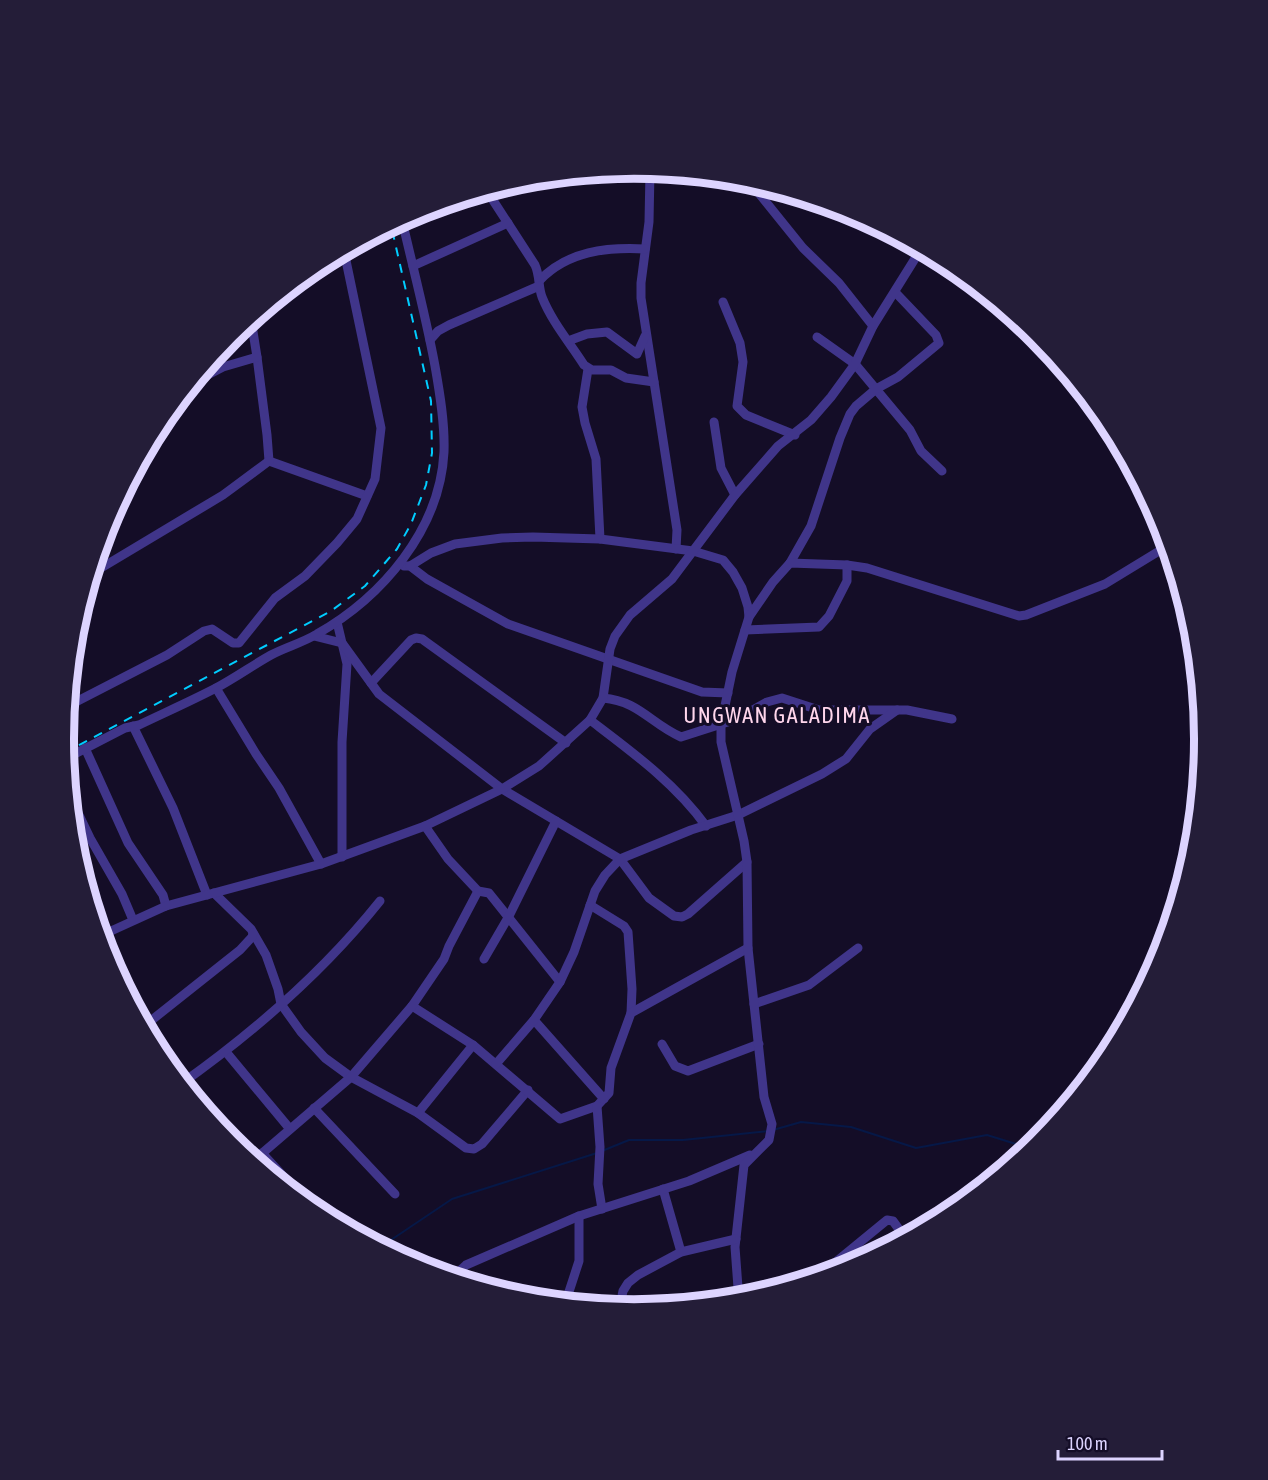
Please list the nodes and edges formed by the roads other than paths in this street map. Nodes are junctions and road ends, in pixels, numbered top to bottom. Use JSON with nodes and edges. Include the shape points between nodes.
{"nodes":[{"id":1,"x":650,"y":180,"type":"edge"},
{"id":2,"x":760,"y":194,"type":"edge"},
{"id":3,"x":492,"y":198,"type":"edge"},
{"id":4,"x":508,"y":223,"type":"junction"},
{"id":5,"x":404,"y":229,"type":"edge"},
{"id":6,"x":645,"y":249,"type":"junction"},
{"id":7,"x":917,"y":257,"type":"edge"},
{"id":8,"x":346,"y":260,"type":"edge"},
{"id":9,"x":413,"y":266,"type":"junction"},
{"id":10,"x":539,"y":283,"type":"junction"},
{"id":11,"x":896,"y":292,"type":"junction"},
{"id":12,"x":723,"y":302,"type":"dead end"},
{"id":13,"x":873,"y":326,"type":"junction"},
{"id":14,"x":252,"y":330,"type":"edge"},
{"id":15,"x":646,"y":333,"type":"junction"},
{"id":16,"x":817,"y":337,"type":"dead end"},
{"id":17,"x":430,"y":340,"type":"junction"},
{"id":18,"x":568,"y":341,"type":"junction"},
{"id":19,"x":256,"y":357,"type":"junction"},
{"id":20,"x":855,"y":364,"type":"junction"},
{"id":21,"x":588,"y":369,"type":"junction"},
{"id":22,"x":210,"y":374,"type":"edge"},
{"id":23,"x":654,"y":382,"type":"junction"},
{"id":24,"x":876,"y":389,"type":"junction"},
{"id":25,"x":714,"y":422,"type":"dead end"},
{"id":26,"x":795,"y":435,"type":"junction"},
{"id":27,"x":268,"y":461,"type":"junction"},
{"id":28,"x":942,"y":471,"type":"dead end"},
{"id":29,"x":735,"y":495,"type":"junction"},
{"id":30,"x":367,"y":496,"type":"junction"},
{"id":31,"x":600,"y":539,"type":"junction"},
{"id":32,"x":676,"y":549,"type":"junction"},
{"id":33,"x":1161,"y":550,"type":"edge"},
{"id":34,"x":693,"y":551,"type":"junction"},
{"id":35,"x":790,"y":562,"type":"junction"},
{"id":36,"x":847,"y":565,"type":"junction"},
{"id":37,"x":399,"y":566,"type":"junction"},
{"id":38,"x":410,"y":566,"type":"junction"},
{"id":39,"x":101,"y":568,"type":"edge"},
{"id":40,"x":749,"y":617,"type":"junction"},
{"id":41,"x":337,"y":622,"type":"junction"},
{"id":42,"x":745,"y":630,"type":"junction"},
{"id":43,"x":314,"y":636,"type":"junction"},
{"id":44,"x":342,"y":643,"type":"junction"},
{"id":45,"x":607,"y":659,"type":"junction"},
{"id":46,"x":371,"y":683,"type":"junction"},
{"id":47,"x":216,"y":688,"type":"junction"},
{"id":48,"x":728,"y":693,"type":"junction"},
{"id":49,"x":603,"y":698,"type":"junction"},
{"id":50,"x":75,"y":702,"type":"edge"},
{"id":51,"x":897,"y":710,"type":"junction"},
{"id":52,"x":952,"y":719,"type":"dead end"},
{"id":53,"x":590,"y":720,"type":"junction"},
{"id":54,"x":721,"y":725,"type":"junction"},
{"id":55,"x":133,"y":726,"type":"junction"},
{"id":56,"x":566,"y":742,"type":"junction"},
{"id":57,"x":85,"y":748,"type":"junction"},
{"id":58,"x":74,"y":754,"type":"edge"},
{"id":59,"x":502,"y":789,"type":"junction"},
{"id":60,"x":78,"y":812,"type":"edge"},
{"id":61,"x":738,"y":815,"type":"junction"},
{"id":62,"x":556,"y":821,"type":"junction"},
{"id":63,"x":425,"y":826,"type":"junction"},
{"id":64,"x":706,"y":826,"type":"junction"},
{"id":65,"x":342,"y":857,"type":"junction"},
{"id":66,"x":620,"y":859,"type":"junction"},
{"id":67,"x":747,"y":862,"type":"junction"},
{"id":68,"x":321,"y":864,"type":"junction"},
{"id":69,"x":478,"y":891,"type":"junction"},
{"id":70,"x":210,"y":894,"type":"junction"},
{"id":71,"x":380,"y":901,"type":"dead end"},
{"id":72,"x":590,"y":905,"type":"junction"},
{"id":73,"x":166,"y":906,"type":"junction"},
{"id":74,"x":509,"y":916,"type":"junction"},
{"id":75,"x":133,"y":920,"type":"junction"},
{"id":76,"x":108,"y":932,"type":"edge"},
{"id":77,"x":253,"y":933,"type":"junction"},
{"id":78,"x":748,"y":948,"type":"junction"},
{"id":79,"x":858,"y":948,"type":"dead end"},
{"id":80,"x":484,"y":959,"type":"dead end"},
{"id":81,"x":560,"y":982,"type":"junction"},
{"id":82,"x":281,"y":1004,"type":"junction"},
{"id":83,"x":754,"y":1004,"type":"junction"},
{"id":84,"x":412,"y":1005,"type":"junction"},
{"id":85,"x":630,"y":1013,"type":"junction"},
{"id":86,"x":534,"y":1020,"type":"junction"},
{"id":87,"x":150,"y":1022,"type":"edge"},
{"id":88,"x":662,"y":1044,"type":"dead end"},
{"id":89,"x":759,"y":1044,"type":"junction"},
{"id":90,"x":473,"y":1045,"type":"junction"},
{"id":91,"x":226,"y":1052,"type":"junction"},
{"id":92,"x":496,"y":1064,"type":"junction"},
{"id":93,"x":351,"y":1077,"type":"junction"},
{"id":94,"x":188,"y":1080,"type":"edge"},
{"id":95,"x":528,"y":1090,"type":"junction"},
{"id":96,"x":601,"y":1103,"type":"junction"},
{"id":97,"x":314,"y":1108,"type":"junction"},
{"id":98,"x":418,"y":1113,"type":"junction"},
{"id":99,"x":290,"y":1129,"type":"junction"},
{"id":100,"x":262,"y":1153,"type":"junction"},
{"id":101,"x":753,"y":1153,"type":"junction"},
{"id":102,"x":259,"y":1156,"type":"edge"},
{"id":103,"x":287,"y":1180,"type":"edge"},
{"id":104,"x":663,"y":1189,"type":"junction"},
{"id":105,"x":395,"y":1194,"type":"dead end"},
{"id":106,"x":602,"y":1209,"type":"junction"},
{"id":107,"x":579,"y":1216,"type":"junction"},
{"id":108,"x":901,"y":1232,"type":"edge"},
{"id":109,"x":736,"y":1239,"type":"junction"},
{"id":110,"x":681,"y":1252,"type":"junction"},
{"id":111,"x":837,"y":1262,"type":"edge"},
{"id":112,"x":458,"y":1272,"type":"edge"},
{"id":113,"x":739,"y":1291,"type":"edge"},
{"id":114,"x":567,"y":1297,"type":"edge"},
{"id":115,"x":621,"y":1300,"type":"edge"}],
"edges":[{"from":1,"to":6,"type":"street","via":[[650,222]]},
{"from":2,"to":13,"type":"street"},
{"from":3,"to":4,"type":"street"},
{"from":4,"to":9,"type":"street"},
{"from":4,"to":10,"type":"street","via":[[535,265]]},
{"from":5,"to":9,"type":"street"},
{"from":6,"to":10,"type":"street","via":[[600,249],[571,258],[549,271]]},
{"from":6,"to":15,"type":"street","via":[[641,298]]},
{"from":7,"to":11,"type":"street"},
{"from":8,"to":30,"type":"street","via":[[381,428],[375,479]]},
{"from":9,"to":17,"type":"street"},
{"from":10,"to":17,"type":"street","via":[[448,325]]},
{"from":10,"to":18,"type":"street","via":[[551,315]]},
{"from":11,"to":13,"type":"street"},
{"from":11,"to":24,"type":"street","via":[[939,343],[898,377]]},
{"from":12,"to":26,"type":"street","via":[[740,343],[743,362],[737,406],[746,415]]},
{"from":13,"to":20,"type":"street"},
{"from":14,"to":19,"type":"street"},
{"from":15,"to":18,"type":"street","via":[[637,354],[607,332]]},
{"from":15,"to":23,"type":"street"},
{"from":16,"to":20,"type":"street"},
{"from":17,"to":37,"type":"street","via":[[441,398],[444,452],[437,492]]},
{"from":18,"to":21,"type":"street"},
{"from":19,"to":22,"type":"street"},
{"from":19,"to":27,"type":"street"},
{"from":20,"to":24,"type":"street"},
{"from":20,"to":26,"type":"street"},
{"from":21,"to":23,"type":"street","via":[[611,370],[626,378]]},
{"from":21,"to":31,"type":"street","via":[[582,407],[596,459]]},
{"from":23,"to":32,"type":"street","via":[[677,530]]},
{"from":24,"to":28,"type":"street","via":[[910,430],[921,451]]},
{"from":24,"to":35,"type":"street","via":[[850,414],[811,526]]},
{"from":25,"to":29,"type":"street","via":[[721,468]]},
{"from":26,"to":29,"type":"street","via":[[778,446]]},
{"from":27,"to":30,"type":"street"},
{"from":27,"to":39,"type":"street","via":[[213,501]]},
{"from":29,"to":34,"type":"street"},
{"from":30,"to":50,"type":"street","via":[[357,519],[337,543],[305,576],[275,598],[238,644],[212,629],[204,631],[167,655]]},
{"from":31,"to":32,"type":"street"},
{"from":31,"to":38,"type":"street","via":[[533,537],[455,544]]},
{"from":32,"to":34,"type":"street"},
{"from":33,"to":36,"type":"street","via":[[1105,584],[1019,616],[905,579]]},
{"from":34,"to":40,"type":"street","via":[[723,560],[742,588]]},
{"from":34,"to":45,"type":"street","via":[[672,579],[630,615],[615,636]]},
{"from":35,"to":36,"type":"street"},
{"from":35,"to":40,"type":"street"},
{"from":36,"to":42,"type":"street","via":[[847,581],[830,616],[819,627]]},
{"from":37,"to":38,"type":"street"},
{"from":37,"to":41,"type":"street","via":[[377,590]]},
{"from":38,"to":45,"type":"street","via":[[508,624]]},
{"from":40,"to":42,"type":"street"},
{"from":41,"to":43,"type":"street"},
{"from":41,"to":44,"type":"street"},
{"from":42,"to":48,"type":"street"},
{"from":43,"to":44,"type":"street"},
{"from":43,"to":47,"type":"street","via":[[273,654]]},
{"from":44,"to":46,"type":"street"},
{"from":44,"to":65,"type":"street","via":[[347,664]]},
{"from":45,"to":48,"type":"street","via":[[702,692]]},
{"from":45,"to":49,"type":"street"},
{"from":46,"to":56,"type":"street","via":[[411,640],[422,639]]},
{"from":46,"to":59,"type":"street","via":[[386,701]]},
{"from":47,"to":55,"type":"street"},
{"from":47,"to":68,"type":"street"},
{"from":48,"to":54,"type":"street"},
{"from":49,"to":53,"type":"street"},
{"from":49,"to":54,"type":"street","via":[[630,704],[681,737]]},
{"from":51,"to":52,"type":"street"},
{"from":51,"to":54,"type":"street","via":[[819,710],[782,698]]},
{"from":51,"to":61,"type":"street","via":[[870,729],[846,759]]},
{"from":53,"to":56,"type":"street"},
{"from":53,"to":64,"type":"street","via":[[666,782],[691,805]]},
{"from":54,"to":61,"type":"street","via":[[721,742]]},
{"from":55,"to":57,"type":"street"},
{"from":55,"to":70,"type":"street"},
{"from":56,"to":59,"type":"street"},
{"from":57,"to":58,"type":"street"},
{"from":57,"to":73,"type":"street","via":[[128,843],[163,895]]},
{"from":59,"to":62,"type":"street"},
{"from":59,"to":63,"type":"street"},
{"from":60,"to":75,"type":"street"},
{"from":61,"to":64,"type":"street"},
{"from":61,"to":67,"type":"street"},
{"from":62,"to":66,"type":"street"},
{"from":62,"to":74,"type":"street"},
{"from":63,"to":65,"type":"street"},
{"from":63,"to":69,"type":"street","via":[[447,859]]},
{"from":64,"to":66,"type":"street"},
{"from":65,"to":68,"type":"street"},
{"from":66,"to":67,"type":"street","via":[[650,898],[674,916],[682,917]]},
{"from":66,"to":72,"type":"street","via":[[605,875]]},
{"from":67,"to":78,"type":"street"},
{"from":68,"to":70,"type":"street"},
{"from":69,"to":74,"type":"street","via":[[489,892]]},
{"from":69,"to":84,"type":"street","via":[[444,959]]},
{"from":70,"to":73,"type":"street"},
{"from":70,"to":77,"type":"street"},
{"from":71,"to":82,"type":"street"},
{"from":72,"to":81,"type":"street"},
{"from":72,"to":85,"type":"street","via":[[628,932]]},
{"from":73,"to":75,"type":"street"},
{"from":74,"to":80,"type":"street"},
{"from":74,"to":81,"type":"street"},
{"from":75,"to":76,"type":"street"},
{"from":77,"to":82,"type":"street","via":[[266,955]]},
{"from":77,"to":87,"type":"street","via":[[240,950]]},
{"from":78,"to":83,"type":"street"},
{"from":78,"to":85,"type":"street"},
{"from":79,"to":83,"type":"street","via":[[809,985]]},
{"from":81,"to":86,"type":"street"},
{"from":82,"to":91,"type":"street"},
{"from":82,"to":93,"type":"street","via":[[325,1058]]},
{"from":83,"to":89,"type":"street"},
{"from":84,"to":90,"type":"street"},
{"from":84,"to":93,"type":"street"},
{"from":85,"to":96,"type":"street","via":[[611,1068],[609,1093]]},
{"from":86,"to":92,"type":"street"},
{"from":86,"to":96,"type":"street"},
{"from":88,"to":89,"type":"street","via":[[675,1066],[688,1071]]},
{"from":89,"to":101,"type":"street","via":[[764,1097],[772,1124],[769,1140]]},
{"from":90,"to":92,"type":"street"},
{"from":90,"to":98,"type":"street"},
{"from":91,"to":94,"type":"street"},
{"from":91,"to":99,"type":"street"},
{"from":92,"to":95,"type":"street"},
{"from":93,"to":97,"type":"street"},
{"from":93,"to":98,"type":"street"},
{"from":95,"to":96,"type":"street","via":[[561,1119]]},
{"from":95,"to":98,"type":"street","via":[[474,1149],[466,1148]]},
{"from":96,"to":106,"type":"street","via":[[598,1184]]},
{"from":97,"to":99,"type":"street"},
{"from":97,"to":105,"type":"street"},
{"from":99,"to":100,"type":"street"},
{"from":100,"to":102,"type":"street"},
{"from":100,"to":103,"type":"street"},
{"from":101,"to":104,"type":"street"},
{"from":101,"to":109,"type":"street","via":[[744,1165]]},
{"from":104,"to":106,"type":"street"},
{"from":104,"to":110,"type":"street"},
{"from":106,"to":107,"type":"street"},
{"from":107,"to":112,"type":"street","via":[[466,1265]]},
{"from":107,"to":114,"type":"street","via":[[579,1261]]},
{"from":108,"to":111,"type":"street","via":[[893,1221],[887,1220]]},
{"from":109,"to":110,"type":"street"},
{"from":109,"to":113,"type":"street"},
{"from":110,"to":115,"type":"street","via":[[638,1275],[628,1283]]}]}
